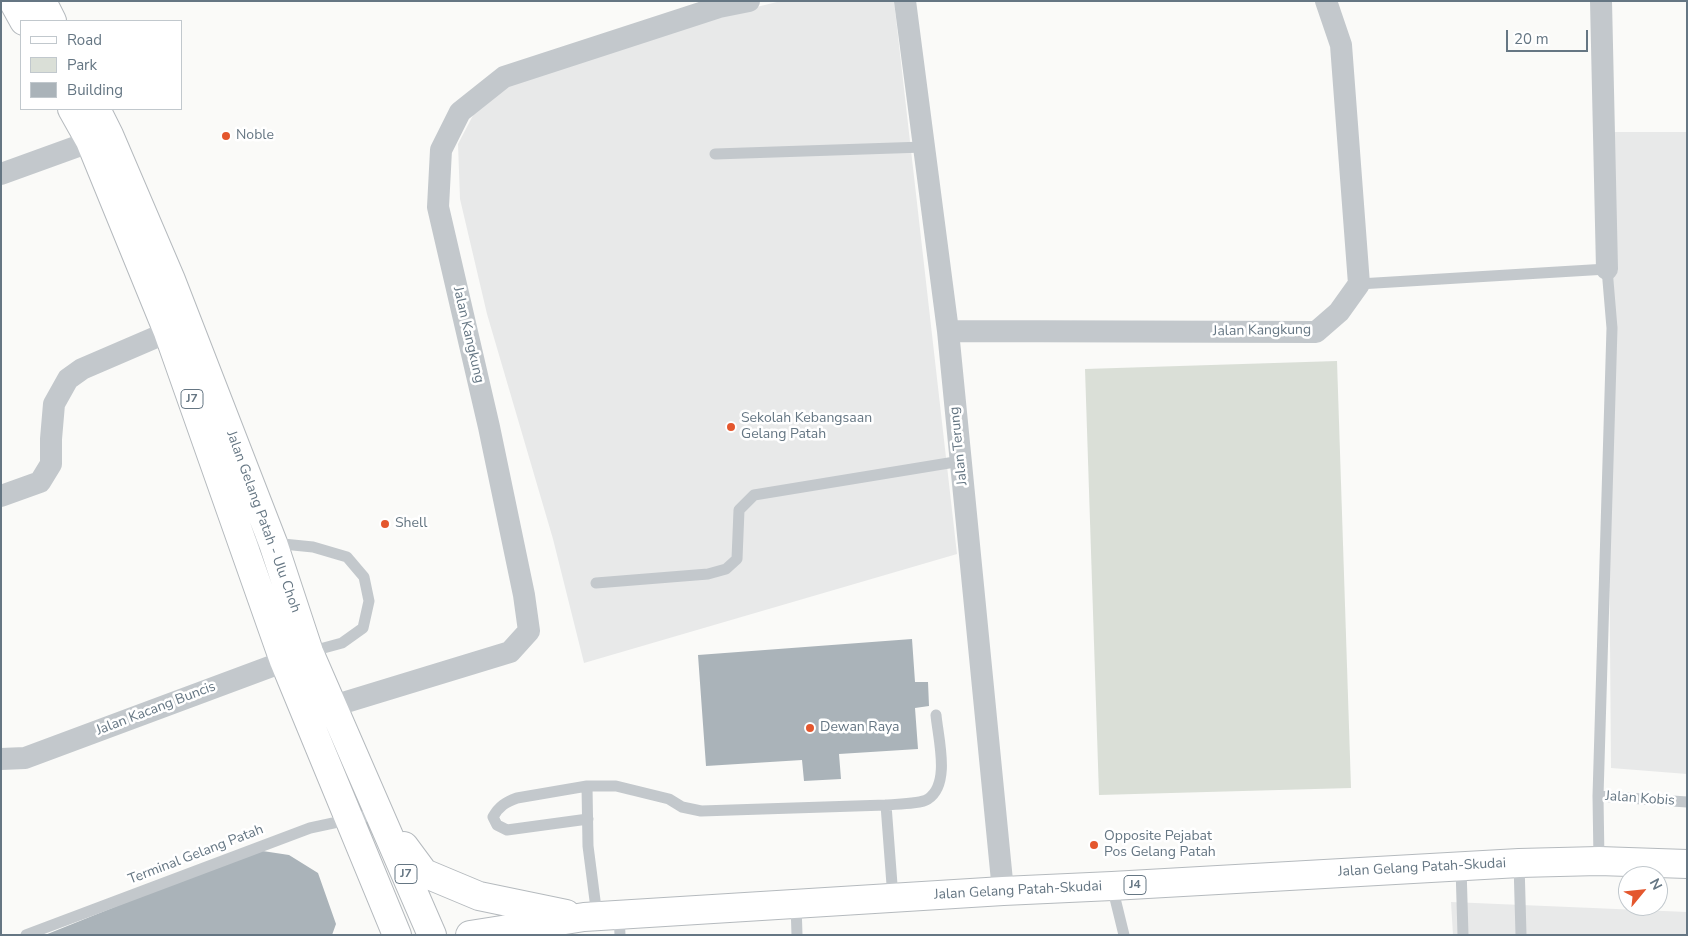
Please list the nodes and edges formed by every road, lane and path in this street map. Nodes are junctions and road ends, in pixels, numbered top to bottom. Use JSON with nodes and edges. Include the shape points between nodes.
{"nodes":[{"id":1,"x":13,"y":1,"type":"edge"},
{"id":2,"x":42,"y":1,"type":"edge"},
{"id":3,"x":749,"y":1,"type":"edge"},
{"id":4,"x":905,"y":1,"type":"edge"},
{"id":5,"x":1326,"y":1,"type":"edge"},
{"id":6,"x":1601,"y":1,"type":"edge"},
{"id":7,"x":23,"y":20,"type":"edge"},
{"id":8,"x":52,"y":20,"type":"edge"},
{"id":9,"x":73,"y":110,"type":"edge"},
{"id":10,"x":96,"y":110,"type":"edge"},
{"id":11,"x":99,"y":138,"type":"junction"},
{"id":12,"x":924,"y":147,"type":"junction"},
{"id":13,"x":715,"y":154,"type":"dead end"},
{"id":14,"x":1,"y":174,"type":"edge"},
{"id":15,"x":1607,"y":269,"type":"junction"},
{"id":16,"x":1359,"y":284,"type":"junction"},
{"id":17,"x":948,"y":331,"type":"junction"},
{"id":18,"x":168,"y":332,"type":"junction"},
{"id":19,"x":961,"y":461,"type":"junction"},
{"id":20,"x":1,"y":496,"type":"edge"},
{"id":21,"x":242,"y":542,"type":"junction"},
{"id":22,"x":273,"y":543,"type":"junction"},
{"id":23,"x":596,"y":583,"type":"dead end"},
{"id":24,"x":297,"y":657,"type":"junction"},
{"id":25,"x":333,"y":706,"type":"junction"},
{"id":26,"x":936,"y":715,"type":"dead end"},
{"id":27,"x":307,"y":717,"type":"junction"},
{"id":28,"x":1,"y":759,"type":"edge"},
{"id":29,"x":587,"y":786,"type":"junction"},
{"id":30,"x":1598,"y":796,"type":"junction"},
{"id":31,"x":1687,"y":802,"type":"edge"},
{"id":32,"x":886,"y":805,"type":"junction"},
{"id":33,"x":380,"y":812,"type":"junction"},
{"id":34,"x":349,"y":818,"type":"junction"},
{"id":35,"x":588,"y":819,"type":"junction"},
{"id":36,"x":1599,"y":861,"type":"junction"},
{"id":37,"x":1519,"y":863,"type":"junction"},
{"id":38,"x":1687,"y":864,"type":"edge"},
{"id":39,"x":1461,"y":865,"type":"junction"},
{"id":40,"x":1112,"y":886,"type":"junction"},
{"id":41,"x":1003,"y":891,"type":"junction"},
{"id":42,"x":893,"y":898,"type":"junction"},
{"id":43,"x":796,"y":904,"type":"junction"},
{"id":44,"x":605,"y":921,"type":"edge"},
{"id":45,"x":26,"y":935,"type":"edge"},
{"id":46,"x":397,"y":935,"type":"edge"},
{"id":47,"x":432,"y":935,"type":"edge"},
{"id":48,"x":470,"y":935,"type":"edge"},
{"id":49,"x":560,"y":935,"type":"edge"},
{"id":50,"x":797,"y":935,"type":"edge"},
{"id":51,"x":1124,"y":935,"type":"edge"},
{"id":52,"x":1463,"y":935,"type":"edge"},
{"id":53,"x":1521,"y":935,"type":"edge"}],
"edges":[{"from":1,"to":7,"type":"main road"},
{"from":2,"to":8,"type":"main road"},
{"from":3,"to":25,"type":"street","name":"Jalan Kangkung","via":[[719,7],[504,77],[460,112],[441,150],[438,207],[493,446],[529,631],[510,652]]},
{"from":4,"to":12,"type":"street","name":"Jalan Terung"},
{"from":5,"to":16,"type":"street","via":[[1341,44]]},
{"from":6,"to":15,"type":"street"},
{"from":9,"to":11,"type":"main road","name":"Jalan Gelang Patah - Ulu Choh","number":"J7"},
{"from":10,"to":11,"type":"main road","name":"Jalan Gelang Patah - Ulu Choh","number":"J7"},
{"from":11,"to":14,"type":"street"},
{"from":11,"to":18,"type":"main road","name":"Jalan Gelang Patah - Ulu Choh","number":"J7"},
{"from":11,"to":22,"type":"main road","name":"Jalan Gelang Patah - Ulu Choh","number":"J7","via":[[171,280]]},
{"from":12,"to":13,"type":"lane"},
{"from":12,"to":17,"type":"street","name":"Jalan Terung"},
{"from":15,"to":16,"type":"lane"},
{"from":15,"to":30,"type":"lane","via":[[1612,328]]},
{"from":16,"to":17,"type":"street","name":"Jalan Kangkung","via":[[1339,312],[1316,332]]},
{"from":17,"to":19,"type":"street","name":"Jalan Terung"},
{"from":18,"to":20,"type":"street","via":[[82,369],[68,379],[54,404],[51,464],[40,482]]},
{"from":18,"to":21,"type":"main road","name":"Jalan Gelang Patah - Ulu Choh","number":"J7"},
{"from":19,"to":23,"type":"lane","via":[[754,495],[739,510],[737,559],[726,569],[708,574]]},
{"from":19,"to":41,"type":"street","name":"Jalan Terung"},
{"from":21,"to":22,"type":"lane"},
{"from":21,"to":24,"type":"main road","name":"Jalan Gelang Patah - Ulu Choh","number":"J7"},
{"from":22,"to":24,"type":"main road","name":"Jalan Gelang Patah - Ulu Choh","number":"J7"},
{"from":22,"to":24,"type":"lane","via":[[313,547],[347,556],[364,577],[368,601],[363,628],[342,643]]},
{"from":24,"to":25,"type":"main road","name":"Jalan Gelang Patah - Ulu Choh","number":"J7"},
{"from":24,"to":27,"type":"main road","name":"Jalan Gelang Patah - Ulu Choh","number":"J7"},
{"from":24,"to":28,"type":"street","name":"Jalan Kacang Buncis","via":[[25,758]]},
{"from":25,"to":27,"type":"street","name":"Jalan Kangkung"},
{"from":25,"to":33,"type":"main road","name":"Jalan Gelang Patah - Ulu Choh","number":"J7"},
{"from":26,"to":32,"type":"lane","via":[[942,774],[938,789],[927,800]]},
{"from":27,"to":34,"type":"main road","name":"Jalan Gelang Patah - Ulu Choh","number":"J7"},
{"from":29,"to":32,"type":"lane","via":[[616,786],[701,811]]},
{"from":29,"to":35,"type":"lane"},
{"from":29,"to":35,"type":"lane","via":[[517,798],[498,808],[493,817],[497,825],[507,830]]},
{"from":30,"to":31,"type":"lane","name":"Jalan Kobis"},
{"from":30,"to":36,"type":"lane","name":"Jalan Kobis"},
{"from":32,"to":42,"type":"lane"},
{"from":33,"to":34,"type":"lane","name":"Terminal Gelang Patah"},
{"from":33,"to":44,"type":"main road","via":[[424,873],[479,896]]},
{"from":33,"to":47,"type":"main road","name":"Jalan Gelang Patah - Ulu Choh","number":"J7"},
{"from":34,"to":45,"type":"lane","name":"Terminal Gelang Patah","via":[[310,828]]},
{"from":34,"to":46,"type":"main road","name":"Jalan Gelang Patah - Ulu Choh","number":"J7"},
{"from":35,"to":44,"type":"lane","via":[[588,846]]},
{"from":36,"to":37,"type":"main road","name":"Jalan Gelang Patah-Skudai","number":"J4"},
{"from":36,"to":38,"type":"main road","name":"Jalan Gelang Patah-Skudai","number":"J4"},
{"from":37,"to":39,"type":"main road","name":"Jalan Gelang Patah-Skudai","number":"J4"},
{"from":37,"to":53,"type":"lane"},
{"from":39,"to":40,"type":"main road","name":"Jalan Gelang Patah-Skudai","number":"J4"},
{"from":39,"to":52,"type":"lane"},
{"from":40,"to":41,"type":"main road","name":"Jalan Gelang Patah-Skudai","number":"J4"},
{"from":40,"to":51,"type":"lane"},
{"from":41,"to":42,"type":"main road","name":"Jalan Gelang Patah-Skudai","number":"J4"},
{"from":42,"to":43,"type":"main road","name":"Jalan Gelang Patah-Skudai","number":"J4"},
{"from":43,"to":44,"type":"main road","name":"Jalan Gelang Patah-Skudai","number":"J4"},
{"from":43,"to":50,"type":"lane"},
{"from":44,"to":48,"type":"main road","name":"Jalan Gelang Patah-Skudai","number":"J4"},
{"from":44,"to":49,"type":"main road"}]}
